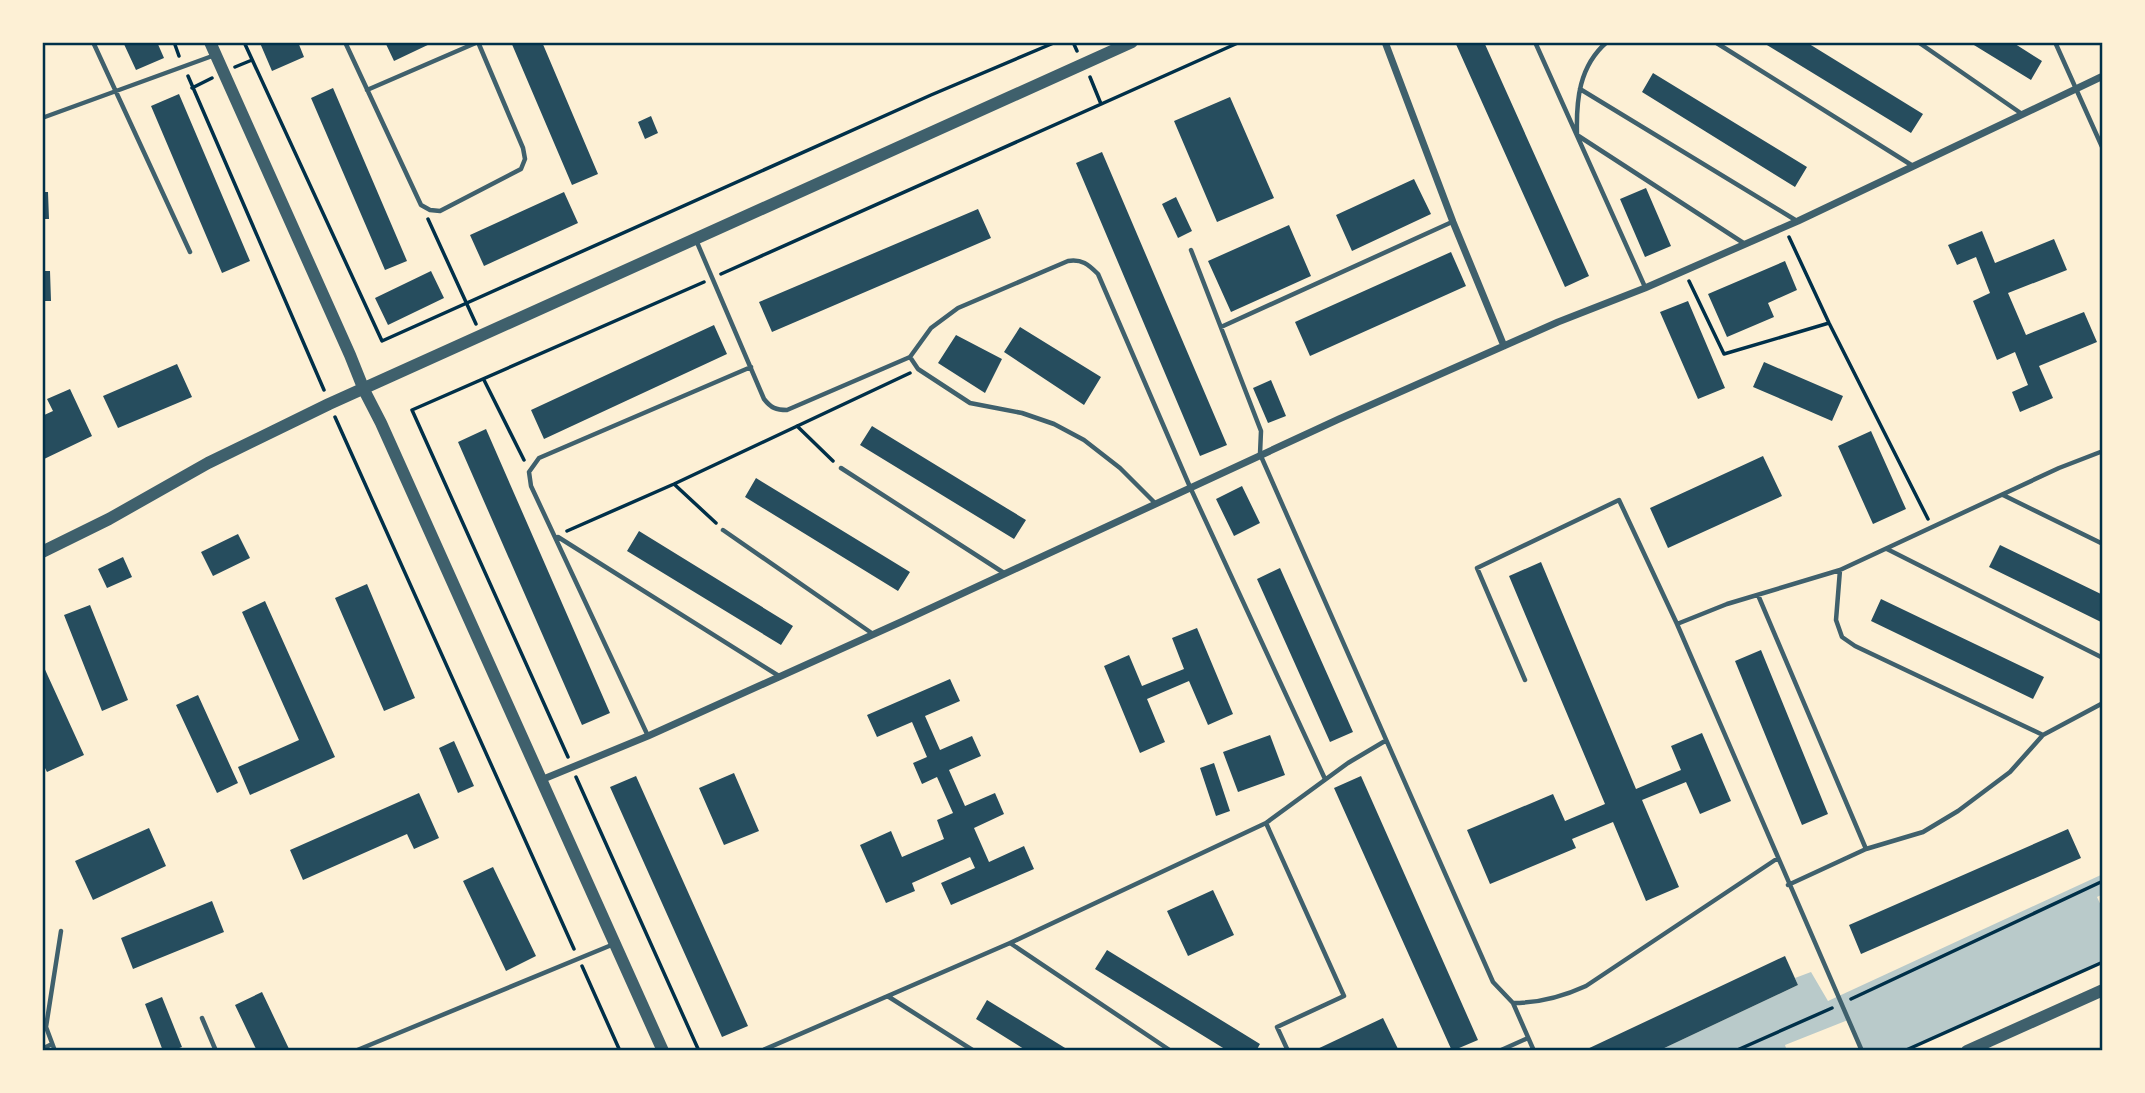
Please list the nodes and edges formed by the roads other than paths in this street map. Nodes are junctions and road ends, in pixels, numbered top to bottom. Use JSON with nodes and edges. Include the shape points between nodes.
{"nodes":[{"id":1,"x":93,"y":42,"type":"edge"},
{"id":2,"x":345,"y":42,"type":"edge"},
{"id":3,"x":478,"y":42,"type":"edge"},
{"id":4,"x":1132,"y":42,"type":"edge"},
{"id":5,"x":1385,"y":42,"type":"edge"},
{"id":6,"x":1535,"y":42,"type":"edge"},
{"id":7,"x":1607,"y":42,"type":"edge"},
{"id":8,"x":1714,"y":42,"type":"edge"},
{"id":9,"x":1918,"y":42,"type":"edge"},
{"id":10,"x":2055,"y":42,"type":"edge"},
{"id":11,"x":212,"y":48,"type":"edge"},
{"id":12,"x":2103,"y":76,"type":"edge"},
{"id":13,"x":1580,"y":89,"type":"junction"},
{"id":14,"x":2076,"y":89,"type":"junction"},
{"id":15,"x":367,"y":90,"type":"junction"},
{"id":16,"x":116,"y":92,"type":"junction"},
{"id":17,"x":2022,"y":114,"type":"junction"},
{"id":18,"x":42,"y":118,"type":"edge"},
{"id":19,"x":1577,"y":135,"type":"junction"},
{"id":20,"x":2103,"y":149,"type":"edge"},
{"id":21,"x":1914,"y":166,"type":"junction"},
{"id":22,"x":1798,"y":221,"type":"junction"},
{"id":23,"x":1453,"y":222,"type":"junction"},
{"id":24,"x":695,"y":238,"type":"junction"},
{"id":25,"x":1745,"y":244,"type":"junction"},
{"id":26,"x":1191,"y":250,"type":"dead end"},
{"id":27,"x":190,"y":252,"type":"dead end"},
{"id":28,"x":1645,"y":288,"type":"junction"},
{"id":29,"x":1222,"y":327,"type":"junction"},
{"id":30,"x":1504,"y":346,"type":"junction"},
{"id":31,"x":910,"y":357,"type":"junction"},
{"id":32,"x":751,"y":366,"type":"junction"},
{"id":33,"x":363,"y":390,"type":"junction"},
{"id":34,"x":2103,"y":451,"type":"edge"},
{"id":35,"x":1260,"y":454,"type":"junction"},
{"id":36,"x":841,"y":468,"type":"road end"},
{"id":37,"x":1189,"y":487,"type":"junction"},
{"id":38,"x":2002,"y":495,"type":"junction"},
{"id":39,"x":1155,"y":503,"type":"junction"},
{"id":40,"x":723,"y":530,"type":"road end"},
{"id":41,"x":556,"y":536,"type":"junction"},
{"id":42,"x":2103,"y":544,"type":"edge"},
{"id":43,"x":1887,"y":549,"type":"junction"},
{"id":44,"x":42,"y":552,"type":"edge"},
{"id":45,"x":1840,"y":570,"type":"junction"},
{"id":46,"x":1004,"y":573,"type":"junction"},
{"id":47,"x":1758,"y":595,"type":"junction"},
{"id":48,"x":1677,"y":624,"type":"junction"},
{"id":49,"x":873,"y":635,"type":"junction"},
{"id":50,"x":2103,"y":658,"type":"edge"},
{"id":51,"x":780,"y":677,"type":"junction"},
{"id":52,"x":1525,"y":680,"type":"dead end"},
{"id":53,"x":2103,"y":703,"type":"edge"},
{"id":54,"x":2043,"y":735,"type":"junction"},
{"id":55,"x":648,"y":736,"type":"junction"},
{"id":56,"x":1386,"y":741,"type":"junction"},
{"id":57,"x":1325,"y":779,"type":"junction"},
{"id":58,"x":541,"y":780,"type":"junction"},
{"id":59,"x":1266,"y":823,"type":"junction"},
{"id":60,"x":1866,"y":849,"type":"junction"},
{"id":61,"x":1778,"y":858,"type":"junction"},
{"id":62,"x":1788,"y":885,"type":"junction"},
{"id":63,"x":61,"y":931,"type":"dead end"},
{"id":64,"x":1010,"y":943,"type":"junction"},
{"id":65,"x":615,"y":944,"type":"junction"},
{"id":66,"x":2103,"y":990,"type":"edge"},
{"id":67,"x":888,"y":997,"type":"junction"},
{"id":68,"x":1513,"y":1003,"type":"junction"},
{"id":69,"x":202,"y":1018,"type":"dead end"},
{"id":70,"x":1528,"y":1038,"type":"junction"},
{"id":71,"x":781,"y":1043,"type":"junction"},
{"id":72,"x":52,"y":1044,"type":"junction"},
{"id":73,"x":1985,"y":1047,"type":"edge"},
{"id":74,"x":42,"y":1049,"type":"edge"},
{"id":75,"x":55,"y":1051,"type":"edge"},
{"id":76,"x":216,"y":1051,"type":"edge"},
{"id":77,"x":355,"y":1051,"type":"edge"},
{"id":78,"x":663,"y":1051,"type":"edge"},
{"id":79,"x":761,"y":1051,"type":"edge"},
{"id":80,"x":785,"y":1051,"type":"edge"},
{"id":81,"x":974,"y":1051,"type":"edge"},
{"id":82,"x":1171,"y":1051,"type":"edge"},
{"id":83,"x":1288,"y":1051,"type":"edge"},
{"id":84,"x":1499,"y":1051,"type":"edge"},
{"id":85,"x":1534,"y":1051,"type":"edge"},
{"id":86,"x":1862,"y":1051,"type":"edge"},
{"id":87,"x":1966,"y":1051,"type":"edge"}],
"edges":[{"from":1,"to":16,"type":"lane"},
{"from":2,"to":15,"type":"lane"},
{"from":3,"to":15,"type":"lane"},
{"from":3,"to":15,"type":"lane","via":[[525,159],[521,169],[440,211],[421,205]]},
{"from":4,"to":24,"type":"street"},
{"from":5,"to":23,"type":"street"},
{"from":6,"to":19,"type":"lane"},
{"from":7,"to":13,"type":"lane","via":[[1591,57]]},
{"from":8,"to":21,"type":"lane"},
{"from":9,"to":17,"type":"lane"},
{"from":10,"to":14,"type":"lane"},
{"from":11,"to":16,"type":"lane","via":[[183,66]]},
{"from":11,"to":33,"type":"street"},
{"from":12,"to":14,"type":"street"},
{"from":13,"to":19,"type":"lane"},
{"from":13,"to":22,"type":"lane"},
{"from":14,"to":17,"type":"street"},
{"from":14,"to":20,"type":"lane"},
{"from":16,"to":18,"type":"lane"},
{"from":16,"to":27,"type":"lane"},
{"from":17,"to":21,"type":"street"},
{"from":19,"to":25,"type":"lane"},
{"from":19,"to":28,"type":"lane"},
{"from":21,"to":22,"type":"street"},
{"from":22,"to":25,"type":"street"},
{"from":23,"to":29,"type":"lane"},
{"from":23,"to":30,"type":"street"},
{"from":24,"to":32,"type":"lane"},
{"from":24,"to":33,"type":"street"},
{"from":25,"to":28,"type":"street"},
{"from":26,"to":29,"type":"lane"},
{"from":28,"to":30,"type":"street"},
{"from":29,"to":35,"type":"lane","via":[[1261,431]]},
{"from":30,"to":35,"type":"street"},
{"from":31,"to":32,"type":"lane","via":[[787,410],[770,407],[764,400]]},
{"from":31,"to":37,"type":"lane","via":[[931,328],[958,308],[1078,259],[1098,274]]},
{"from":31,"to":39,"type":"lane","via":[[918,369],[970,403],[1022,413],[1084,439]]},
{"from":32,"to":41,"type":"lane","via":[[539,458],[529,472],[531,486]]},
{"from":33,"to":44,"type":"street","via":[[208,463]]},
{"from":33,"to":58,"type":"street"},
{"from":34,"to":38,"type":"lane"},
{"from":35,"to":37,"type":"street"},
{"from":35,"to":56,"type":"lane"},
{"from":36,"to":46,"type":"lane"},
{"from":37,"to":39,"type":"street"},
{"from":37,"to":57,"type":"lane"},
{"from":38,"to":42,"type":"lane"},
{"from":38,"to":43,"type":"lane"},
{"from":39,"to":46,"type":"street"},
{"from":40,"to":49,"type":"lane"},
{"from":41,"to":51,"type":"lane"},
{"from":41,"to":55,"type":"lane"},
{"from":43,"to":45,"type":"lane"},
{"from":43,"to":50,"type":"lane"},
{"from":45,"to":47,"type":"lane"},
{"from":45,"to":54,"type":"lane","via":[[1836,620],[1842,637]]},
{"from":46,"to":49,"type":"street"},
{"from":47,"to":48,"type":"lane"},
{"from":47,"to":60,"type":"lane"},
{"from":48,"to":52,"type":"lane","via":[[1619,500],[1477,568]]},
{"from":48,"to":61,"type":"lane"},
{"from":49,"to":51,"type":"street"},
{"from":51,"to":55,"type":"street"},
{"from":53,"to":54,"type":"lane"},
{"from":54,"to":60,"type":"lane","via":[[2010,772],[1958,811],[1923,832]]},
{"from":55,"to":58,"type":"street"},
{"from":56,"to":57,"type":"lane"},
{"from":56,"to":68,"type":"lane","via":[[1493,982]]},
{"from":57,"to":59,"type":"lane"},
{"from":58,"to":65,"type":"street"},
{"from":59,"to":64,"type":"lane"},
{"from":59,"to":83,"type":"lane","via":[[1345,996],[1277,1027]]},
{"from":60,"to":62,"type":"lane"},
{"from":61,"to":62,"type":"lane"},
{"from":61,"to":68,"type":"lane","via":[[1586,986],[1533,1003]]},
{"from":62,"to":86,"type":"lane"},
{"from":63,"to":72,"type":"lane","via":[[46,1027]]},
{"from":64,"to":67,"type":"lane"},
{"from":64,"to":82,"type":"lane"},
{"from":65,"to":77,"type":"lane"},
{"from":65,"to":78,"type":"street"},
{"from":66,"to":73,"type":"street"},
{"from":67,"to":71,"type":"lane"},
{"from":67,"to":81,"type":"lane"},
{"from":68,"to":70,"type":"lane"},
{"from":69,"to":76,"type":"lane"},
{"from":70,"to":84,"type":"lane"},
{"from":70,"to":85,"type":"lane"},
{"from":71,"to":79,"type":"lane"},
{"from":71,"to":80,"type":"lane"},
{"from":72,"to":74,"type":"lane"},
{"from":72,"to":75,"type":"lane"},
{"from":73,"to":87,"type":"street"}]}
